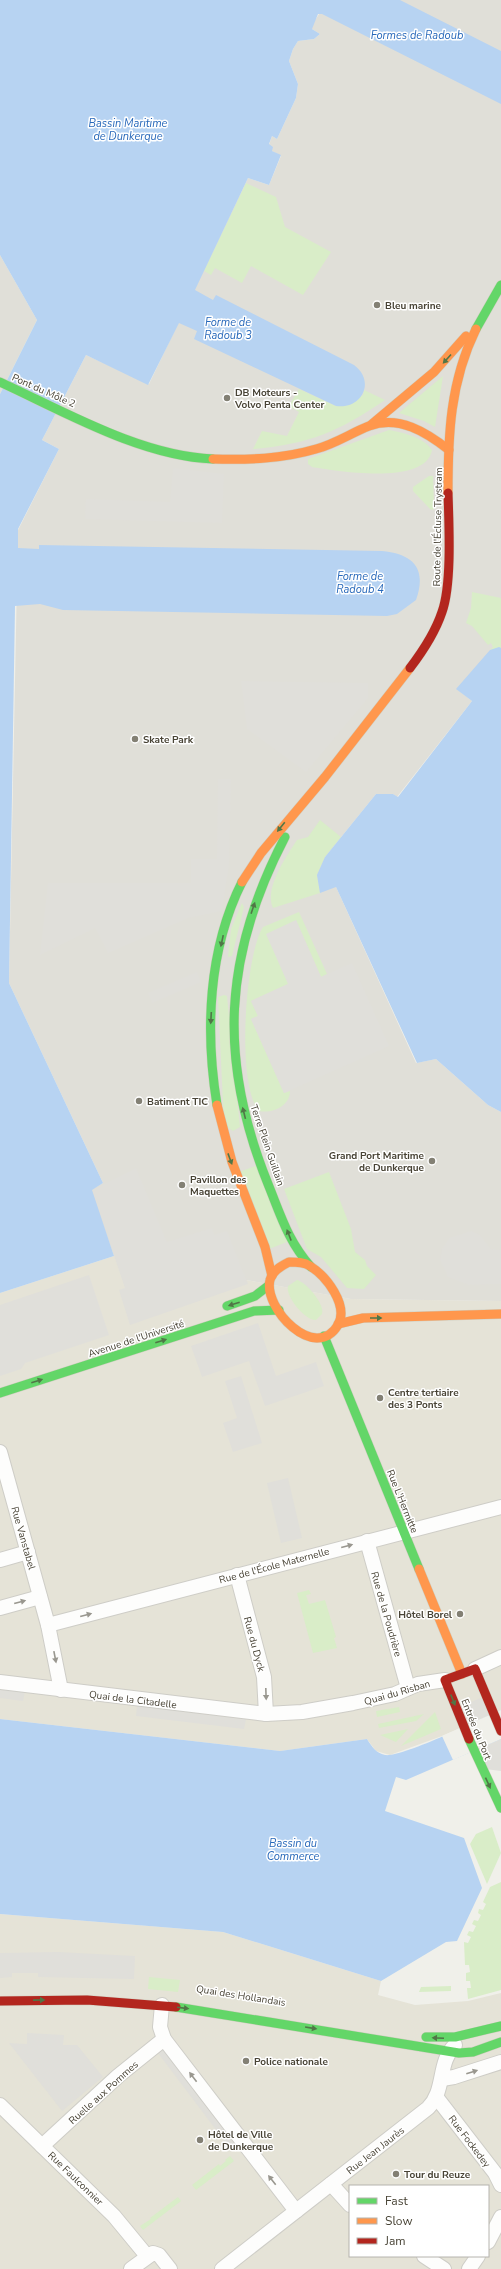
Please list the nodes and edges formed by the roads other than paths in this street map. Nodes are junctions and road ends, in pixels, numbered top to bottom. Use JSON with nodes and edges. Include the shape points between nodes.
{"nodes":[{"id":1,"x":501,"y":285,"type":"edge"},
{"id":2,"x":481,"y":318,"type":"junction"},
{"id":3,"x":0,"y":382,"type":"edge"},
{"id":4,"x":370,"y":426,"type":"junction"},
{"id":5,"x":449,"y":450,"type":"junction"},
{"id":6,"x":316,"y":787,"type":"junction"},
{"id":7,"x":238,"y":973,"type":"joint"},
{"id":8,"x":311,"y":1267,"type":"junction"},
{"id":9,"x":272,"y":1276,"type":"junction"},
{"id":10,"x":268,"y":1286,"type":"junction"},
{"id":11,"x":338,"y":1298,"type":"junction"},
{"id":12,"x":349,"y":1304,"type":"dead end"},
{"id":13,"x":394,"y":1307,"type":"dead end"},
{"id":14,"x":215,"y":1310,"type":"dead end"},
{"id":15,"x":279,"y":1310,"type":"junction"},
{"id":16,"x":457,"y":1314,"type":"junction"},
{"id":17,"x":501,"y":1314,"type":"edge"},
{"id":18,"x":338,"y":1324,"type":"junction"},
{"id":19,"x":324,"y":1336,"type":"junction"},
{"id":20,"x":0,"y":1393,"type":"edge"},
{"id":21,"x":0,"y":1452,"type":"edge"},
{"id":22,"x":4,"y":1479,"type":"edge"},
{"id":23,"x":501,"y":1508,"type":"edge"},
{"id":24,"x":404,"y":1531,"type":"junction"},
{"id":25,"x":367,"y":1541,"type":"junction"},
{"id":26,"x":28,"y":1552,"type":"junction"},
{"id":27,"x":0,"y":1560,"type":"edge"},
{"id":28,"x":237,"y":1575,"type":"junction"},
{"id":29,"x":40,"y":1597,"type":"junction"},
{"id":30,"x":0,"y":1608,"type":"edge"},
{"id":31,"x":48,"y":1625,"type":"junction"},
{"id":32,"x":501,"y":1657,"type":"edge"},
{"id":33,"x":475,"y":1669,"type":"junction"},
{"id":34,"x":462,"y":1674,"type":"junction"},
{"id":35,"x":445,"y":1680,"type":"junction"},
{"id":36,"x":0,"y":1682,"type":"edge"},
{"id":37,"x":408,"y":1688,"type":"junction"},
{"id":38,"x":61,"y":1690,"type":"junction"},
{"id":39,"x":266,"y":1714,"type":"junction"},
{"id":40,"x":501,"y":1731,"type":"edge"},
{"id":41,"x":501,"y":1808,"type":"edge"},
{"id":42,"x":162,"y":2000,"type":"junction"},
{"id":43,"x":0,"y":2001,"type":"edge"},
{"id":44,"x":501,"y":2026,"type":"edge"},
{"id":45,"x":476,"y":2034,"type":"junction"},
{"id":46,"x":164,"y":2039,"type":"junction"},
{"id":47,"x":417,"y":2041,"type":"junction"},
{"id":48,"x":501,"y":2042,"type":"edge"},
{"id":49,"x":450,"y":2052,"type":"junction"},
{"id":50,"x":473,"y":2052,"type":"junction"},
{"id":51,"x":501,"y":2062,"type":"edge"},
{"id":52,"x":442,"y":2079,"type":"junction"},
{"id":53,"x":437,"y":2098,"type":"junction"},
{"id":54,"x":0,"y":2105,"type":"edge"},
{"id":55,"x":42,"y":2146,"type":"junction"},
{"id":56,"x":331,"y":2184,"type":"junction"},
{"id":57,"x":501,"y":2185,"type":"edge"},
{"id":58,"x":349,"y":2203,"type":"edge"},
{"id":59,"x":296,"y":2211,"type":"junction"},
{"id":60,"x":501,"y":2217,"type":"edge"},
{"id":61,"x":489,"y":2240,"type":"edge"},
{"id":62,"x":147,"y":2256,"type":"junction"},
{"id":63,"x":426,"y":2257,"type":"edge"},
{"id":64,"x":477,"y":2257,"type":"edge"},
{"id":65,"x":224,"y":2268,"type":"edge"},
{"id":66,"x":131,"y":2269,"type":"edge"},
{"id":67,"x":170,"y":2269,"type":"edge"},
{"id":68,"x":444,"y":2269,"type":"edge"},
{"id":69,"x":469,"y":2269,"type":"edge"}],
"edges":[{"from":1,"to":2,"type":"main road","name":"Route de l'Écluse Trystram"},
{"from":2,"to":4,"type":"main road","one_way":true,"via":[[438,369]]},
{"from":2,"to":5,"type":"main road","name":"Route de l'Écluse Trystram","via":[[466,351],[454,391],[450,414]]},
{"from":3,"to":4,"type":"main road","name":"Pont du Môle 2","via":[[78,417],[165,451],[193,457],[221,460],[274,457],[337,442]]},
{"from":4,"to":5,"type":"main road","via":[[391,422],[409,425],[429,435]]},
{"from":5,"to":6,"type":"main road","name":"Route de l'Écluse Trystram","via":[[448,582],[440,620],[417,656]]},
{"from":7,"to":6,"type":"main road","name":"Route de l'Écluse Trystram","one_way":true,"via":[[249,922],[264,879]]},
{"from":6,"to":9,"type":"main road","name":"Route de l'Écluse Trystram","one_way":true,"via":[[278,831],[241,884],[229,912],[215,979],[211,1048],[217,1113],[226,1150],[269,1260]]},
{"from":8,"to":7,"type":"main road","name":"Terre Plein Guillain","one_way":true,"via":[[292,1243],[243,1110],[234,1044]]},
{"from":8,"to":9,"type":"main road","via":[[289,1262],[280,1266]]},
{"from":8,"to":11,"type":"main road"},
{"from":9,"to":10,"type":"main road"},
{"from":10,"to":14,"type":"main road","one_way":true,"via":[[255,1296]]},
{"from":10,"to":15,"type":"main road","via":[[271,1300]]},
{"from":11,"to":12,"type":"main road"},
{"from":11,"to":18,"type":"main road","via":[[342,1310]]},
{"from":13,"to":16,"type":"main road"},
{"from":15,"to":19,"type":"main road","via":[[302,1336],[314,1339]]},
{"from":20,"to":15,"type":"main road","name":"Avenue de l'Université","one_way":true,"via":[[254,1311]]},
{"from":16,"to":17,"type":"main road"},
{"from":18,"to":16,"type":"main road","one_way":true,"via":[[354,1319],[417,1318]]},
{"from":18,"to":19,"type":"main road"},
{"from":19,"to":24,"type":"main road","name":"Rue L'Hermitte"},
{"from":21,"to":22,"type":"street","name":"Rue Vanstabel"},
{"from":22,"to":26,"type":"street","name":"Rue Vanstabel"},
{"from":23,"to":24,"type":"street","name":"Rue de l'École Maternelle"},
{"from":24,"to":25,"type":"street","name":"Rue de l'École Maternelle"},
{"from":24,"to":34,"type":"main road","name":"Rue L'Hermitte"},
{"from":28,"to":25,"type":"street","name":"Rue de l'École Maternelle","one_way":true},
{"from":25,"to":37,"type":"street","name":"Rue de la Poudrière"},
{"from":26,"to":27,"type":"street"},
{"from":26,"to":29,"type":"street","name":"Rue Vanstabel"},
{"from":31,"to":28,"type":"street","name":"Rue de l'École Maternelle","one_way":true},
{"from":28,"to":39,"type":"street","name":"Rue du Dyck","one_way":true,"via":[[264,1677]]},
{"from":30,"to":29,"type":"street","one_way":true},
{"from":29,"to":31,"type":"street","name":"Rue Vanstabel"},
{"from":31,"to":38,"type":"street","name":"Rue Vanstabel","one_way":true},
{"from":32,"to":33,"type":"street","name":"Quai du Risban"},
{"from":33,"to":34,"type":"main road","name":"Quai du Risban"},
{"from":33,"to":40,"type":"main road"},
{"from":34,"to":35,"type":"main road","name":"Quai du Risban"},
{"from":35,"to":37,"type":"street","name":"Quai du Risban"},
{"from":35,"to":41,"type":"main road","name":"Entrée du Port","one_way":true,"via":[[476,1756]]},
{"from":36,"to":38,"type":"street","name":"Quai de la Citadelle"},
{"from":37,"to":39,"type":"street","name":"Quai du Risban","via":[[395,1694],[353,1703],[302,1712]]},
{"from":38,"to":39,"type":"street","name":"Quai de la Citadelle"},
{"from":43,"to":42,"type":"main road","one_way":true},
{"from":42,"to":46,"type":"street","via":[[160,2027]]},
{"from":42,"to":47,"type":"main road","one_way":true},
{"from":44,"to":45,"type":"main road"},
{"from":45,"to":47,"type":"main road","one_way":true},
{"from":45,"to":49,"type":"street","via":[[464,2039]]},
{"from":46,"to":55,"type":"street","name":"Ruelle aux Pommes","via":[[118,2076]]},
{"from":59,"to":46,"type":"street","one_way":true},
{"from":47,"to":49,"type":"main road"},
{"from":47,"to":52,"type":"street","via":[[435,2060]]},
{"from":48,"to":50,"type":"main road"},
{"from":49,"to":50,"type":"main road"},
{"from":49,"to":52,"type":"street"},
{"from":50,"to":52,"type":"street","via":[[456,2061]]},
{"from":52,"to":51,"type":"street","one_way":true},
{"from":52,"to":53,"type":"street"},
{"from":53,"to":56,"type":"street","name":"Rue Jean Jaurès","via":[[415,2120]]},
{"from":53,"to":57,"type":"street","name":"Rue Fockedey"},
{"from":54,"to":55,"type":"street","name":"Rue Faulconnier"},
{"from":55,"to":62,"type":"street","name":"Rue Faulconnier","via":[[114,2216]]},
{"from":56,"to":58,"type":"street"},
{"from":56,"to":59,"type":"street","name":"Rue Jean Jaurès"},
{"from":59,"to":65,"type":"street","name":"Rue Jean Jaurès"},
{"from":60,"to":61,"type":"street"},
{"from":62,"to":66,"type":"street"},
{"from":62,"to":67,"type":"street","via":[[157,2254]]},
{"from":63,"to":68,"type":"street"},
{"from":64,"to":69,"type":"street"}]}
